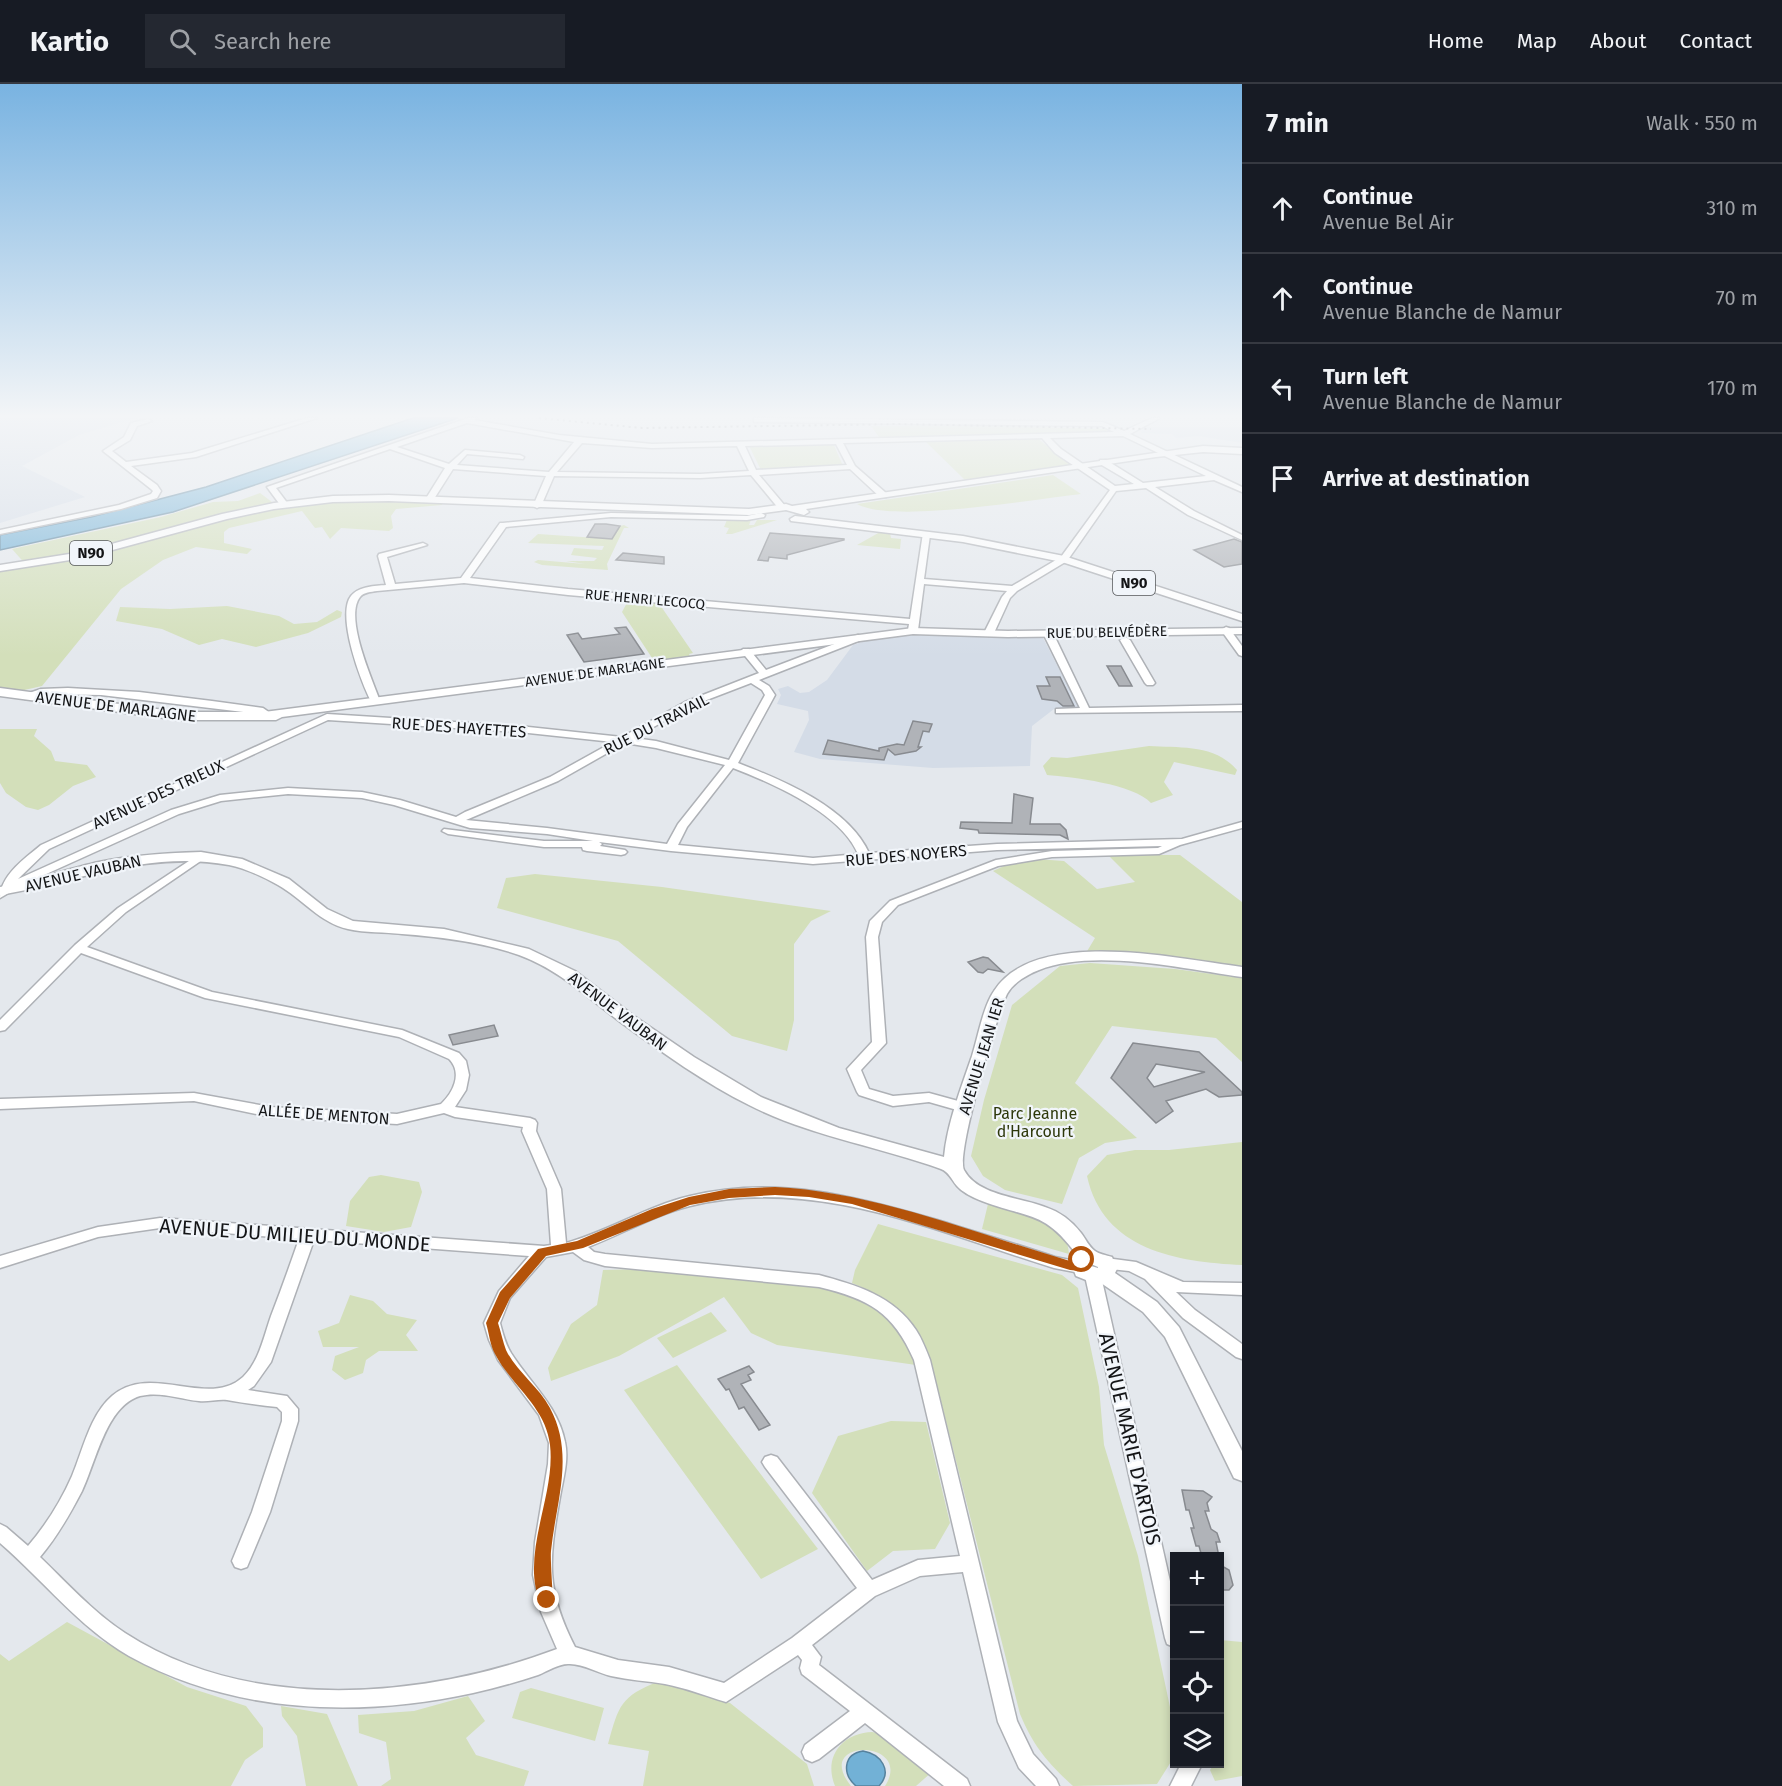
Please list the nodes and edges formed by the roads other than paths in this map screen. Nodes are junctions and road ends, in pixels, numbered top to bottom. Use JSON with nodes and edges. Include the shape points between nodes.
{"nodes":[{"id":1,"x":150,"y":497,"type":"edge"},
{"id":2,"x":279,"y":497,"type":"edge"},
{"id":3,"x":431,"y":497,"type":"edge"},
{"id":4,"x":540,"y":497,"type":"edge"},
{"id":5,"x":769,"y":497,"type":"edge"},
{"id":6,"x":867,"y":497,"type":"edge"},
{"id":7,"x":1108,"y":497,"type":"edge"},
{"id":8,"x":1164,"y":497,"type":"edge"},
{"id":9,"x":429,"y":500,"type":"junction"},
{"id":10,"x":284,"y":504,"type":"junction"},
{"id":11,"x":537,"y":505,"type":"junction"},
{"id":12,"x":777,"y":511,"type":"junction"},
{"id":13,"x":799,"y":513,"type":"junction"},
{"id":14,"x":761,"y":515,"type":"junction"},
{"id":15,"x":0,"y":532,"type":"edge"},
{"id":16,"x":926,"y":535,"type":"junction"},
{"id":17,"x":1242,"y":538,"type":"edge"},
{"id":18,"x":423,"y":545,"type":"dead end"},
{"id":19,"x":1064,"y":559,"type":"junction"},
{"id":20,"x":0,"y":568,"type":"edge"},
{"id":21,"x":464,"y":580,"type":"junction"},
{"id":22,"x":920,"y":581,"type":"junction"},
{"id":23,"x":391,"y":586,"type":"junction"},
{"id":24,"x":1014,"y":589,"type":"junction"},
{"id":25,"x":1204,"y":607,"type":"junction"},
{"id":26,"x":1242,"y":618,"type":"edge"},
{"id":27,"x":1242,"y":626,"type":"edge"},
{"id":28,"x":913,"y":627,"type":"junction"},
{"id":29,"x":1226,"y":630,"type":"junction"},
{"id":30,"x":989,"y":633,"type":"junction"},
{"id":31,"x":1048,"y":633,"type":"junction"},
{"id":32,"x":1122,"y":636,"type":"junction"},
{"id":33,"x":858,"y":638,"type":"junction"},
{"id":34,"x":746,"y":651,"type":"junction"},
{"id":35,"x":1242,"y":653,"type":"edge"},
{"id":36,"x":765,"y":675,"type":"junction"},
{"id":37,"x":753,"y":680,"type":"junction"},
{"id":38,"x":1150,"y":683,"type":"dead end"},
{"id":39,"x":0,"y":692,"type":"edge"},
{"id":40,"x":375,"y":701,"type":"junction"},
{"id":41,"x":1242,"y":708,"type":"edge"},
{"id":42,"x":1059,"y":711,"type":"dead end"},
{"id":43,"x":1086,"y":711,"type":"junction"},
{"id":44,"x":322,"y":712,"type":"junction"},
{"id":45,"x":625,"y":739,"type":"junction"},
{"id":46,"x":731,"y":765,"type":"junction"},
{"id":47,"x":464,"y":823,"type":"junction"},
{"id":48,"x":1242,"y":825,"type":"edge"},
{"id":49,"x":448,"y":831,"type":"dead end"},
{"id":50,"x":504,"y":839,"type":"junction"},
{"id":51,"x":630,"y":842,"type":"junction"},
{"id":52,"x":1183,"y":842,"type":"junction"},
{"id":53,"x":559,"y":845,"type":"junction"},
{"id":54,"x":671,"y":848,"type":"junction"},
{"id":55,"x":621,"y":852,"type":"dead end"},
{"id":56,"x":201,"y":856,"type":"junction"},
{"id":57,"x":865,"y":858,"type":"junction"},
{"id":58,"x":1,"y":892,"type":"edge"},
{"id":59,"x":79,"y":948,"type":"junction"},
{"id":60,"x":1242,"y":972,"type":"edge"},
{"id":61,"x":0,"y":1027,"type":"edge"},
{"id":62,"x":0,"y":1104,"type":"edge"},
{"id":63,"x":964,"y":1107,"type":"junction"},
{"id":64,"x":445,"y":1108,"type":"junction"},
{"id":65,"x":953,"y":1166,"type":"junction"},
{"id":66,"x":308,"y":1235,"type":"junction"},
{"id":67,"x":576,"y":1246,"type":"junction"},
{"id":68,"x":550,"y":1251,"type":"junction"},
{"id":69,"x":0,"y":1262,"type":"edge"},
{"id":70,"x":1094,"y":1268,"type":"junction"},
{"id":71,"x":1146,"y":1272,"type":"junction"},
{"id":72,"x":1242,"y":1289,"type":"edge"},
{"id":73,"x":1242,"y":1353,"type":"edge"},
{"id":74,"x":229,"y":1395,"type":"junction"},
{"id":75,"x":771,"y":1462,"type":"dead end"},
{"id":76,"x":1242,"y":1472,"type":"edge"},
{"id":77,"x":0,"y":1532,"type":"edge"},
{"id":78,"x":30,"y":1556,"type":"junction"},
{"id":79,"x":241,"y":1561,"type":"dead end"},
{"id":80,"x":970,"y":1563,"type":"junction"},
{"id":81,"x":869,"y":1590,"type":"junction"},
{"id":82,"x":1170,"y":1620,"type":"edge"},
{"id":83,"x":800,"y":1644,"type":"junction"},
{"id":84,"x":569,"y":1654,"type":"junction"},
{"id":85,"x":865,"y":1711,"type":"junction"},
{"id":86,"x":812,"y":1752,"type":"dead end"},
{"id":87,"x":1190,"y":1768,"type":"edge"},
{"id":88,"x":960,"y":1786,"type":"edge"},
{"id":89,"x":1049,"y":1786,"type":"edge"},
{"id":90,"x":1180,"y":1786,"type":"edge"}],
"edges":[{"from":1,"to":15,"type":"street"},
{"from":2,"to":10,"type":"street"},
{"from":3,"to":9,"type":"street"},
{"from":4,"to":11,"type":"street"},
{"from":5,"to":12,"type":"street"},
{"from":6,"to":13,"type":"main road","via":[[817,505]]},
{"from":7,"to":19,"type":"street"},
{"from":8,"to":17,"type":"street"},
{"from":9,"to":10,"type":"main road","number":"N90","via":[[351,498]]},
{"from":9,"to":11,"type":"main road","number":"N90"},
{"from":10,"to":20,"type":"main road","number":"N90","via":[[83,555]]},
{"from":11,"to":12,"type":"main road","number":"N90"},
{"from":11,"to":14,"type":"main road","number":"N90"},
{"from":12,"to":13,"type":"main road","number":"N90"},
{"from":12,"to":14,"type":"main road","number":"N90"},
{"from":13,"to":16,"type":"main road","number":"N90","via":[[831,523]]},
{"from":14,"to":21,"type":"street","via":[[611,515],[503,525]]},
{"from":16,"to":19,"type":"main road","number":"N90"},
{"from":16,"to":22,"type":"street"},
{"from":18,"to":23,"type":"street","via":[[382,556]]},
{"from":19,"to":24,"type":"street"},
{"from":19,"to":25,"type":"main road","number":"N90"},
{"from":21,"to":23,"type":"street","name":"RUE HENRI LECOCQ"},
{"from":21,"to":28,"type":"street","name":"RUE HENRI LECOCQ"},
{"from":22,"to":24,"type":"street"},
{"from":22,"to":28,"type":"street"},
{"from":23,"to":40,"type":"street","name":"RUE HENRI LECOCQ","via":[[362,591],[354,598],[350,620]]},
{"from":24,"to":30,"type":"street","via":[[1006,597]]},
{"from":25,"to":26,"type":"main road"},
{"from":25,"to":27,"type":"main road","number":"N90"},
{"from":27,"to":29,"type":"main road","name":"RUE DU BELVÉDÈRE"},
{"from":28,"to":30,"type":"main road","name":"RUE DU BELVÉDÈRE"},
{"from":28,"to":33,"type":"main road","name":"AVENUE DE MARLAGNE"},
{"from":29,"to":32,"type":"main road","name":"RUE DU BELVÉDÈRE"},
{"from":29,"to":35,"type":"street"},
{"from":30,"to":31,"type":"main road","name":"RUE DU BELVÉDÈRE"},
{"from":31,"to":32,"type":"main road","name":"RUE DU BELVÉDÈRE"},
{"from":31,"to":43,"type":"street"},
{"from":32,"to":38,"type":"street"},
{"from":33,"to":34,"type":"main road","name":"AVENUE DE MARLAGNE"},
{"from":33,"to":36,"type":"street","name":"RUE DU TRAVAIL"},
{"from":34,"to":36,"type":"street"},
{"from":34,"to":40,"type":"main road","name":"AVENUE DE MARLAGNE"},
{"from":36,"to":37,"type":"street","name":"RUE DU TRAVAIL"},
{"from":37,"to":45,"type":"street","name":"RUE DU TRAVAIL","via":[[688,704]]},
{"from":37,"to":46,"type":"street","via":[[770,695]]},
{"from":39,"to":44,"type":"main road","name":"AVENUE DE MARLAGNE","via":[[179,716]]},
{"from":40,"to":44,"type":"main road","name":"AVENUE DE MARLAGNE"},
{"from":41,"to":43,"type":"street"},
{"from":42,"to":43,"type":"street"},
{"from":44,"to":45,"type":"street","name":"RUE DES HAYETTES"},
{"from":44,"to":58,"type":"street","name":"AVENUE DES TRIEUX","via":[[45,847]]},
{"from":45,"to":46,"type":"street","name":"RUE DES HAYETTES"},
{"from":45,"to":47,"type":"street","name":"RUE DU TRAVAIL","via":[[554,779],[469,814]]},
{"from":46,"to":54,"type":"street","via":[[682,826]]},
{"from":46,"to":57,"type":"street","name":"RUE DES HAYETTES","via":[[812,800],[850,830]]},
{"from":47,"to":50,"type":"street","name":"RUE DES NOYERS"},
{"from":47,"to":51,"type":"street","name":"RUE DES NOYERS"},
{"from":47,"to":58,"type":"street","via":[[396,802],[334,792],[236,796],[175,812]]},
{"from":48,"to":52,"type":"street"},
{"from":49,"to":50,"type":"street","name":"RUE DES NOYERS"},
{"from":50,"to":53,"type":"street","name":"RUE DES NOYERS"},
{"from":51,"to":53,"type":"street","name":"RUE DES NOYERS"},
{"from":51,"to":54,"type":"street","name":"RUE DES NOYERS"},
{"from":52,"to":57,"type":"street","name":"RUE DES NOYERS","via":[[997,847]]},
{"from":52,"to":63,"type":"street","via":[[1160,851],[1052,854],[996,863],[894,903],[876,921],[872,937],[879,1043],[854,1069],[864,1092],[893,1101],[929,1097]]},
{"from":53,"to":55,"type":"street","name":"RUE DES NOYERS"},
{"from":54,"to":57,"type":"street","name":"RUE DES NOYERS","via":[[813,861]]},
{"from":56,"to":58,"type":"main road","name":"AVENUE VAUBAN","via":[[122,862]]},
{"from":56,"to":59,"type":"street","via":[[122,910]]},
{"from":56,"to":65,"type":"main road","name":"AVENUE VAUBAN","via":[[237,862],[268,873],[322,912],[350,925],[444,933],[533,956],[570,974],[645,1032],[755,1101],[833,1132]]},
{"from":59,"to":61,"type":"street"},
{"from":59,"to":64,"type":"street","via":[[209,995],[402,1034],[454,1056],[465,1070]]},
{"from":60,"to":63,"type":"main road","name":"AVENUE JEAN IER","via":[[1107,955],[1054,961],[1023,971],[1005,986],[998,998]]},
{"from":62,"to":64,"type":"street","name":"ALLÉE DE MENTON","via":[[194,1097],[271,1112],[397,1119]]},
{"from":63,"to":65,"type":"main road","name":"AVENUE JEAN IER"},
{"from":64,"to":68,"type":"street","via":[[530,1124],[529,1131],[554,1189]]},
{"from":65,"to":70,"type":"main road","via":[[962,1180],[981,1194],[1057,1220],[1070,1231]]},
{"from":66,"to":68,"type":"street","name":"AVENUE DU MILIEU DU MONDE"},
{"from":66,"to":69,"type":"street","name":"AVENUE DU MILIEU DU MONDE","via":[[189,1224],[142,1224],[98,1232]]},
{"from":66,"to":74,"type":"street","via":[[263,1362],[254,1380]]},
{"from":67,"to":68,"type":"street","name":"AVENUE DU MILIEU DU MONDE"},
{"from":67,"to":70,"type":"street","name":"AVENUE DU MILIEU DU MONDE","via":[[689,1201],[775,1191],[852,1200],[1054,1262]]},
{"from":67,"to":80,"type":"street","via":[[589,1256],[605,1260],[820,1279],[856,1290],[884,1306],[909,1332],[920,1354]]},
{"from":68,"to":84,"type":"street","via":[[504,1295],[492,1323],[501,1352],[544,1410],[557,1443],[543,1553],[543,1584]]},
{"from":70,"to":71,"type":"street","name":"AVENUE DU MILIEU DU MONDE","via":[[1124,1264]]},
{"from":70,"to":76,"type":"main road","via":[[1144,1303],[1169,1329]]},
{"from":70,"to":82,"type":"street","name":"AVENUE MARIE D'ARTOIS"},
{"from":71,"to":72,"type":"street","name":"AVENUE DU MILIEU DU MONDE","via":[[1181,1288]]},
{"from":71,"to":73,"type":"street","via":[[1189,1314]]},
{"from":74,"to":78,"type":"street","via":[[152,1389],[124,1395],[114,1403],[63,1511],[47,1538]]},
{"from":74,"to":79,"type":"street","via":[[281,1401],[290,1409],[290,1421],[261,1512]]},
{"from":75,"to":81,"type":"street"},
{"from":77,"to":78,"type":"street"},
{"from":78,"to":84,"type":"street","via":[[83,1611],[135,1649],[197,1676],[250,1690],[360,1701],[407,1697],[473,1683]]},
{"from":80,"to":81,"type":"street","via":[[918,1568]]},
{"from":80,"to":89,"type":"street","via":[[1008,1722],[1026,1761]]},
{"from":81,"to":83,"type":"street"},
{"from":83,"to":84,"type":"street","via":[[726,1693]]},
{"from":83,"to":85,"type":"street","via":[[812,1657],[809,1668]]},
{"from":85,"to":86,"type":"street"},
{"from":85,"to":88,"type":"street"},
{"from":87,"to":90,"type":"street"}]}
